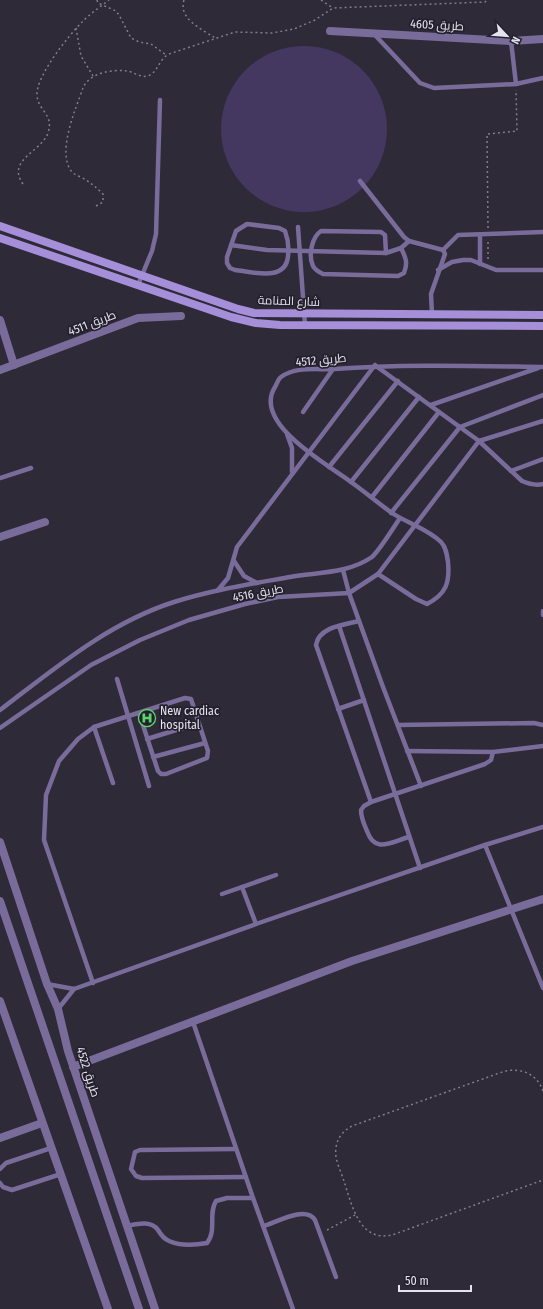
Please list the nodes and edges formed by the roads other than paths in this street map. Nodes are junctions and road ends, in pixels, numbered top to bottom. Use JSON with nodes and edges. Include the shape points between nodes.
{"nodes":[{"id":1,"x":330,"y":31,"type":"dead end"},
{"id":2,"x":374,"y":34,"type":"junction"},
{"id":3,"x":543,"y":40,"type":"edge"},
{"id":4,"x":511,"y":41,"type":"junction"},
{"id":5,"x":543,"y":78,"type":"edge"},
{"id":6,"x":516,"y":84,"type":"junction"},
{"id":7,"x":160,"y":100,"type":"dead end"},
{"id":8,"x":360,"y":181,"type":"dead end"},
{"id":9,"x":0,"y":226,"type":"edge"},
{"id":10,"x":298,"y":227,"type":"dead end"},
{"id":11,"x":543,"y":232,"type":"edge"},
{"id":12,"x":480,"y":235,"type":"junction"},
{"id":13,"x":0,"y":238,"type":"edge"},
{"id":14,"x":409,"y":241,"type":"junction"},
{"id":15,"x":231,"y":245,"type":"junction"},
{"id":16,"x":401,"y":248,"type":"junction"},
{"id":17,"x":289,"y":250,"type":"junction"},
{"id":18,"x":300,"y":250,"type":"junction"},
{"id":19,"x":443,"y":250,"type":"junction"},
{"id":20,"x":312,"y":251,"type":"junction"},
{"id":21,"x":386,"y":253,"type":"junction"},
{"id":22,"x":480,"y":264,"type":"junction"},
{"id":23,"x":438,"y":270,"type":"junction"},
{"id":24,"x":543,"y":270,"type":"edge"},
{"id":25,"x":142,"y":276,"type":"junction"},
{"id":26,"x":138,"y":285,"type":"junction"},
{"id":27,"x":304,"y":314,"type":"junction"},
{"id":28,"x":432,"y":315,"type":"junction"},
{"id":29,"x":543,"y":315,"type":"edge"},
{"id":30,"x":181,"y":316,"type":"dead end"},
{"id":31,"x":0,"y":320,"type":"edge"},
{"id":32,"x":305,"y":325,"type":"junction"},
{"id":33,"x":543,"y":326,"type":"edge"},
{"id":34,"x":14,"y":365,"type":"junction"},
{"id":35,"x":374,"y":365,"type":"junction"},
{"id":36,"x":542,"y":367,"type":"edge"},
{"id":37,"x":333,"y":369,"type":"junction"},
{"id":38,"x":0,"y":370,"type":"edge"},
{"id":39,"x":398,"y":381,"type":"junction"},
{"id":40,"x":543,"y":395,"type":"edge"},
{"id":41,"x":419,"y":397,"type":"junction"},
{"id":42,"x":430,"y":405,"type":"junction"},
{"id":43,"x":303,"y":412,"type":"dead end"},
{"id":44,"x":439,"y":412,"type":"junction"},
{"id":45,"x":543,"y":421,"type":"edge"},
{"id":46,"x":460,"y":427,"type":"junction"},
{"id":47,"x":286,"y":433,"type":"junction"},
{"id":48,"x":479,"y":441,"type":"junction"},
{"id":49,"x":308,"y":452,"type":"junction"},
{"id":50,"x":543,"y":459,"type":"edge"},
{"id":51,"x":329,"y":467,"type":"junction"},
{"id":52,"x":31,"y":468,"type":"dead end"},
{"id":53,"x":511,"y":470,"type":"junction"},
{"id":54,"x":292,"y":473,"type":"junction"},
{"id":55,"x":0,"y":478,"type":"edge"},
{"id":56,"x":351,"y":482,"type":"junction"},
{"id":57,"x":543,"y":484,"type":"edge"},
{"id":58,"x":372,"y":498,"type":"junction"},
{"id":59,"x":392,"y":513,"type":"junction"},
{"id":60,"x":400,"y":518,"type":"junction"},
{"id":61,"x":45,"y":522,"type":"dead end"},
{"id":62,"x":414,"y":525,"type":"junction"},
{"id":63,"x":0,"y":537,"type":"edge"},
{"id":64,"x":234,"y":562,"type":"junction"},
{"id":65,"x":343,"y":570,"type":"junction"},
{"id":66,"x":378,"y":574,"type":"junction"},
{"id":67,"x":257,"y":583,"type":"junction"},
{"id":68,"x":218,"y":590,"type":"junction"},
{"id":69,"x":349,"y":593,"type":"junction"},
{"id":70,"x":543,"y":610,"type":"edge"},
{"id":71,"x":543,"y":615,"type":"edge"},
{"id":72,"x":359,"y":621,"type":"junction"},
{"id":73,"x":339,"y":626,"type":"junction"},
{"id":74,"x":117,"y":679,"type":"dead end"},
{"id":75,"x":364,"y":700,"type":"junction"},
{"id":76,"x":338,"y":709,"type":"junction"},
{"id":77,"x":0,"y":710,"type":"edge"},
{"id":78,"x":139,"y":713,"type":"junction"},
{"id":79,"x":128,"y":717,"type":"junction"},
{"id":80,"x":199,"y":723,"type":"junction"},
{"id":81,"x":398,"y":725,"type":"junction"},
{"id":82,"x":543,"y":725,"type":"edge"},
{"id":83,"x":94,"y":727,"type":"junction"},
{"id":84,"x":0,"y":728,"type":"edge"},
{"id":85,"x":147,"y":738,"type":"junction"},
{"id":86,"x":205,"y":743,"type":"junction"},
{"id":87,"x":543,"y":746,"type":"edge"},
{"id":88,"x":407,"y":751,"type":"junction"},
{"id":89,"x":493,"y":752,"type":"junction"},
{"id":90,"x":153,"y":757,"type":"junction"},
{"id":91,"x":113,"y":783,"type":"dead end"},
{"id":92,"x":149,"y":786,"type":"dead end"},
{"id":93,"x":420,"y":786,"type":"junction"},
{"id":94,"x":394,"y":795,"type":"junction"},
{"id":95,"x":371,"y":802,"type":"junction"},
{"id":96,"x":543,"y":828,"type":"edge"},
{"id":97,"x":409,"y":837,"type":"junction"},
{"id":98,"x":0,"y":842,"type":"edge"},
{"id":99,"x":485,"y":845,"type":"junction"},
{"id":100,"x":420,"y":868,"type":"junction"},
{"id":101,"x":276,"y":875,"type":"dead end"},
{"id":102,"x":242,"y":887,"type":"junction"},
{"id":103,"x":222,"y":894,"type":"dead end"},
{"id":104,"x":543,"y":899,"type":"edge"},
{"id":105,"x":0,"y":900,"type":"edge"},
{"id":106,"x":512,"y":910,"type":"junction"},
{"id":107,"x":256,"y":924,"type":"junction"},
{"id":108,"x":93,"y":983,"type":"junction"},
{"id":109,"x":47,"y":984,"type":"junction"},
{"id":110,"x":543,"y":988,"type":"edge"},
{"id":111,"x":74,"y":989,"type":"junction"},
{"id":112,"x":0,"y":1001,"type":"edge"},
{"id":113,"x":58,"y":1010,"type":"junction"},
{"id":114,"x":193,"y":1022,"type":"junction"},
{"id":115,"x":73,"y":1067,"type":"junction"},
{"id":116,"x":42,"y":1123,"type":"junction"},
{"id":117,"x":0,"y":1138,"type":"edge"},
{"id":118,"x":51,"y":1148,"type":"junction"},
{"id":119,"x":236,"y":1149,"type":"junction"},
{"id":120,"x":0,"y":1169,"type":"edge"},
{"id":121,"x":61,"y":1174,"type":"junction"},
{"id":122,"x":246,"y":1177,"type":"junction"},
{"id":123,"x":0,"y":1182,"type":"edge"},
{"id":124,"x":253,"y":1198,"type":"junction"},
{"id":125,"x":126,"y":1226,"type":"junction"},
{"id":126,"x":264,"y":1226,"type":"junction"},
{"id":127,"x":336,"y":1277,"type":"dead end"},
{"id":128,"x":108,"y":1309,"type":"edge"},
{"id":129,"x":139,"y":1309,"type":"edge"},
{"id":130,"x":155,"y":1309,"type":"edge"},
{"id":131,"x":293,"y":1309,"type":"edge"}],
"edges":[{"from":1,"to":2,"type":"street","name":"طريق 4605"},
{"from":2,"to":4,"type":"street","name":"طريق 4605"},
{"from":2,"to":6,"type":"lane","via":[[420,84],[434,88]]},
{"from":3,"to":4,"type":"street","name":"طريق 4605"},
{"from":4,"to":6,"type":"lane"},
{"from":5,"to":6,"type":"lane"},
{"from":7,"to":25,"type":"lane","via":[[156,227],[152,251]]},
{"from":8,"to":14,"type":"lane"},
{"from":9,"to":25,"type":"street","name":"شارع المنامة"},
{"from":10,"to":18,"type":"lane"},
{"from":11,"to":12,"type":"lane"},
{"from":12,"to":19,"type":"lane","via":[[458,235]]},
{"from":12,"to":22,"type":"lane"},
{"from":13,"to":26,"type":"street","name":"شارع المنامة"},
{"from":14,"to":16,"type":"lane"},
{"from":14,"to":19,"type":"lane"},
{"from":15,"to":17,"type":"lane"},
{"from":15,"to":17,"type":"lane","via":[[236,231],[247,224],[285,231]]},
{"from":15,"to":17,"type":"lane","via":[[227,263],[230,268],[272,274],[279,272],[288,263]]},
{"from":16,"to":20,"type":"lane","via":[[407,259],[407,267],[404,273],[398,276],[323,274],[313,265]]},
{"from":16,"to":21,"type":"lane"},
{"from":17,"to":18,"type":"lane"},
{"from":18,"to":20,"type":"lane"},
{"from":18,"to":27,"type":"lane"},
{"from":19,"to":23,"type":"lane","via":[[445,254]]},
{"from":20,"to":21,"type":"lane"},
{"from":20,"to":21,"type":"lane","via":[[313,240],[321,231],[362,230],[385,235]]},
{"from":22,"to":23,"type":"lane","via":[[463,260],[452,262]]},
{"from":22,"to":24,"type":"lane","via":[[496,270]]},
{"from":23,"to":28,"type":"lane","via":[[431,294]]},
{"from":25,"to":26,"type":"lane"},
{"from":25,"to":27,"type":"street","name":"شارع المنامة","via":[[238,309],[266,314]]},
{"from":26,"to":32,"type":"street","name":"شارع المنامة","via":[[256,323]]},
{"from":27,"to":28,"type":"street","name":"شارع المنامة"},
{"from":27,"to":32,"type":"lane"},
{"from":28,"to":29,"type":"street","name":"شارع المنامة"},
{"from":30,"to":34,"type":"street","name":"طريق 4511","via":[[138,318]]},
{"from":31,"to":34,"type":"street"},
{"from":32,"to":33,"type":"street","name":"شارع المنامة"},
{"from":34,"to":38,"type":"street","name":"طريق 4511"},
{"from":35,"to":36,"type":"lane","name":"طريق 4512"},
{"from":35,"to":37,"type":"lane","name":"طريق 4512"},
{"from":35,"to":39,"type":"lane"},
{"from":35,"to":49,"type":"lane"},
{"from":36,"to":42,"type":"lane"},
{"from":37,"to":43,"type":"lane"},
{"from":37,"to":47,"type":"lane","name":"طريق 4512","via":[[294,370],[280,378],[270,394],[270,406]]},
{"from":39,"to":41,"type":"lane"},
{"from":39,"to":51,"type":"lane"},
{"from":40,"to":46,"type":"lane"},
{"from":41,"to":42,"type":"lane"},
{"from":41,"to":56,"type":"lane"},
{"from":42,"to":44,"type":"lane"},
{"from":44,"to":46,"type":"lane"},
{"from":44,"to":58,"type":"lane"},
{"from":45,"to":48,"type":"lane"},
{"from":46,"to":48,"type":"lane"},
{"from":46,"to":59,"type":"lane"},
{"from":47,"to":49,"type":"lane","name":"طريق 4512"},
{"from":47,"to":54,"type":"lane","via":[[292,448]]},
{"from":48,"to":53,"type":"lane"},
{"from":48,"to":62,"type":"lane","name":"طريق 4516"},
{"from":49,"to":51,"type":"lane","name":"طريق 4512"},
{"from":49,"to":54,"type":"lane"},
{"from":50,"to":53,"type":"lane"},
{"from":51,"to":56,"type":"lane","name":"طريق 4512"},
{"from":52,"to":55,"type":"lane"},
{"from":53,"to":57,"type":"lane","via":[[530,485]]},
{"from":54,"to":64,"type":"lane","via":[[237,547]]},
{"from":56,"to":58,"type":"lane","name":"طريق 4512"},
{"from":58,"to":59,"type":"lane","name":"طريق 4512"},
{"from":59,"to":60,"type":"lane","name":"طريق 4512"},
{"from":60,"to":62,"type":"lane","name":"طريق 4512"},
{"from":60,"to":65,"type":"lane","name":"طريق 4516","via":[[372,556]]},
{"from":61,"to":63,"type":"street"},
{"from":62,"to":66,"type":"lane","name":"طريق 4516"},
{"from":62,"to":66,"type":"lane","name":"طريق 4512","via":[[442,543],[447,555],[450,578],[443,592],[427,604]]},
{"from":64,"to":67,"type":"lane","via":[[244,576]]},
{"from":64,"to":68,"type":"lane","via":[[228,578]]},
{"from":65,"to":67,"type":"lane","name":"طريق 4516"},
{"from":65,"to":69,"type":"lane"},
{"from":66,"to":69,"type":"lane","name":"طريق 4516"},
{"from":67,"to":68,"type":"lane","name":"طريق 4516"},
{"from":68,"to":77,"type":"lane","name":"طريق 4516","via":[[174,602],[132,620],[78,650]]},
{"from":69,"to":72,"type":"lane"},
{"from":69,"to":84,"type":"lane","name":"طريق 4516","via":[[278,598],[245,604],[189,620],[140,640],[91,665]]},
{"from":70,"to":71,"type":"lane"},
{"from":72,"to":73,"type":"lane"},
{"from":72,"to":81,"type":"lane"},
{"from":73,"to":75,"type":"lane"},
{"from":73,"to":76,"type":"lane","via":[[321,633],[316,645]]},
{"from":74,"to":79,"type":"lane"},
{"from":75,"to":76,"type":"lane"},
{"from":75,"to":94,"type":"lane"},
{"from":76,"to":95,"type":"lane"},
{"from":78,"to":79,"type":"lane"},
{"from":78,"to":80,"type":"lane","via":[[188,698],[191,699]]},
{"from":78,"to":85,"type":"lane"},
{"from":79,"to":83,"type":"lane"},
{"from":79,"to":92,"type":"lane"},
{"from":80,"to":85,"type":"lane"},
{"from":80,"to":86,"type":"lane"},
{"from":81,"to":82,"type":"lane"},
{"from":81,"to":88,"type":"lane"},
{"from":83,"to":91,"type":"lane"},
{"from":83,"to":108,"type":"lane","via":[[78,739],[59,761],[46,795],[44,840]]},
{"from":85,"to":90,"type":"lane"},
{"from":86,"to":90,"type":"lane"},
{"from":86,"to":90,"type":"lane","via":[[208,755],[206,758],[166,774],[158,771]]},
{"from":87,"to":89,"type":"lane"},
{"from":88,"to":89,"type":"lane"},
{"from":88,"to":93,"type":"lane"},
{"from":89,"to":93,"type":"lane","via":[[491,760],[486,764]]},
{"from":93,"to":94,"type":"lane"},
{"from":94,"to":95,"type":"lane"},
{"from":94,"to":97,"type":"lane"},
{"from":95,"to":97,"type":"lane","via":[[361,810],[370,840],[379,845]]},
{"from":96,"to":99,"type":"lane"},
{"from":97,"to":100,"type":"lane"},
{"from":98,"to":109,"type":"street","name":"طريق 4522"},
{"from":99,"to":100,"type":"lane"},
{"from":99,"to":106,"type":"lane"},
{"from":100,"to":107,"type":"lane"},
{"from":101,"to":102,"type":"lane"},
{"from":102,"to":103,"type":"lane"},
{"from":102,"to":107,"type":"lane"},
{"from":104,"to":106,"type":"street"},
{"from":105,"to":129,"type":"street"},
{"from":106,"to":110,"type":"lane"},
{"from":106,"to":114,"type":"street","via":[[352,961]]},
{"from":107,"to":108,"type":"lane"},
{"from":108,"to":111,"type":"lane"},
{"from":109,"to":111,"type":"lane"},
{"from":109,"to":113,"type":"street","name":"طريق 4522"},
{"from":111,"to":113,"type":"lane"},
{"from":112,"to":116,"type":"street"},
{"from":113,"to":115,"type":"street","name":"طريق 4522"},
{"from":114,"to":115,"type":"street"},
{"from":114,"to":119,"type":"lane"},
{"from":115,"to":125,"type":"street","name":"طريق 4522"},
{"from":116,"to":117,"type":"street"},
{"from":116,"to":118,"type":"street"},
{"from":118,"to":120,"type":"lane","via":[[6,1163]]},
{"from":118,"to":121,"type":"street"},
{"from":119,"to":122,"type":"lane"},
{"from":119,"to":122,"type":"lane","via":[[140,1150],[135,1152],[131,1169],[136,1176],[142,1178]]},
{"from":121,"to":123,"type":"lane","via":[[12,1190],[3,1187]]},
{"from":121,"to":128,"type":"street"},
{"from":122,"to":124,"type":"lane"},
{"from":124,"to":125,"type":"lane","via":[[227,1198],[216,1201],[213,1207],[211,1237],[207,1243],[184,1244],[169,1241],[157,1228],[148,1224]]},
{"from":124,"to":126,"type":"lane"},
{"from":125,"to":130,"type":"street","name":"طريق 4522"},
{"from":126,"to":127,"type":"lane","via":[[302,1212],[313,1217]]},
{"from":126,"to":131,"type":"lane"}]}
